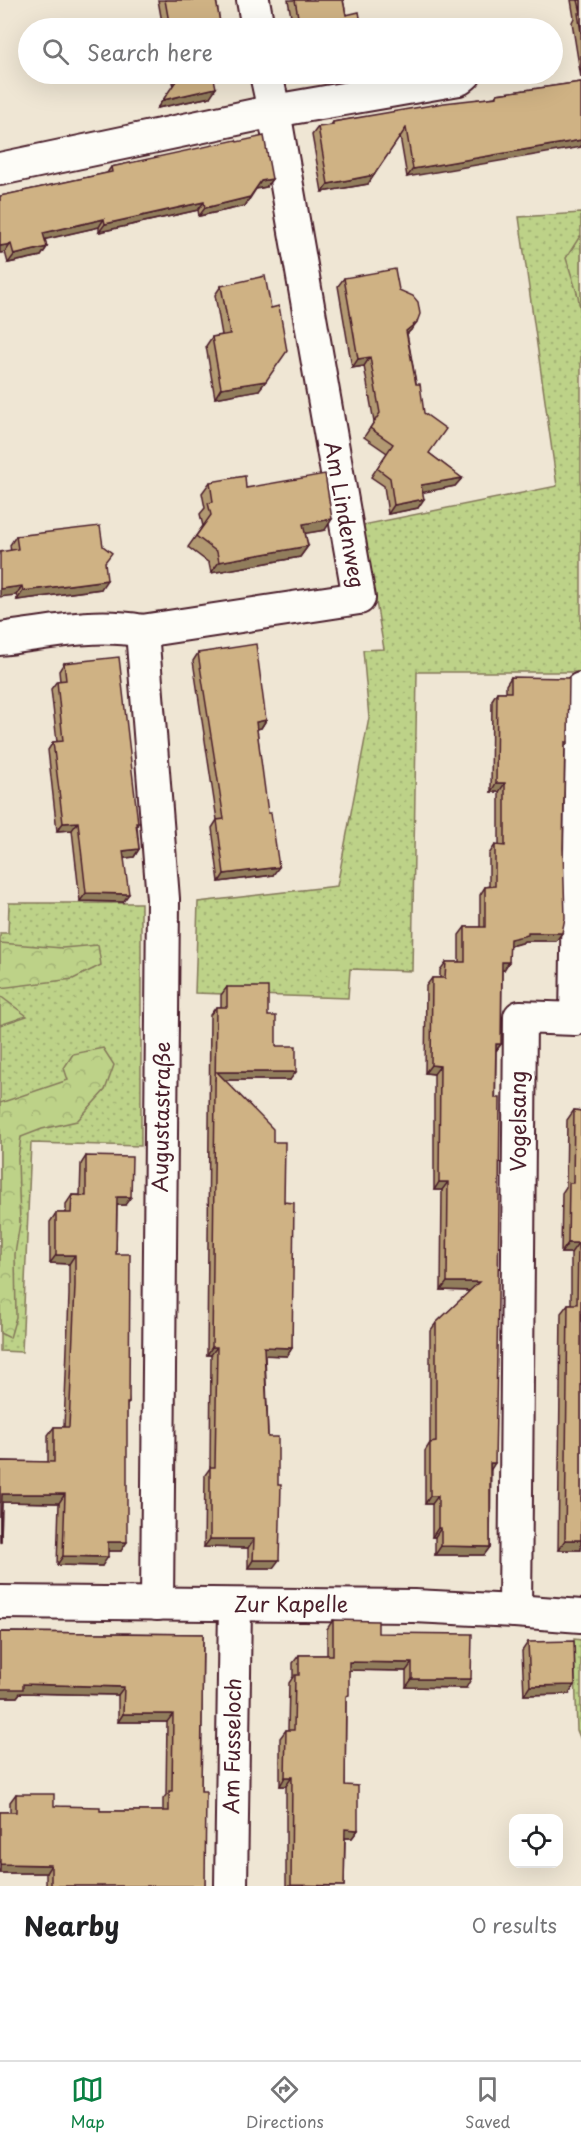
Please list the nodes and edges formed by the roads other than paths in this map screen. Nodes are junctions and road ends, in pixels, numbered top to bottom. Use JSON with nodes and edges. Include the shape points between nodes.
{"nodes":[{"id":1,"x":253,"y":0,"type":"edge"},
{"id":2,"x":256,"y":18,"type":"edge"},
{"id":3,"x":269,"y":84,"type":"edge"},
{"id":4,"x":430,"y":84,"type":"edge"},
{"id":5,"x":274,"y":111,"type":"junction"},
{"id":6,"x":0,"y":169,"type":"edge"},
{"id":7,"x":142,"y":631,"type":"junction"},
{"id":8,"x":0,"y":639,"type":"edge"},
{"id":9,"x":581,"y":689,"type":"edge"},
{"id":10,"x":0,"y":1602,"type":"edge"},
{"id":11,"x":157,"y":1604,"type":"junction"},
{"id":12,"x":235,"y":1605,"type":"junction"},
{"id":13,"x":515,"y":1611,"type":"junction"},
{"id":14,"x":581,"y":1616,"type":"edge"},
{"id":15,"x":231,"y":1886,"type":"edge"}],
"edges":[{"from":1,"to":2,"type":"street"},
{"from":3,"to":5,"type":"street","name":"Am Lindenweg"},
{"from":4,"to":5,"type":"street"},
{"from":5,"to":6,"type":"street"},
{"from":5,"to":7,"type":"street","name":"Am Lindenweg","via":[[359,598]]},
{"from":7,"to":8,"type":"street","name":"Am Lindenweg","via":[[92,627]]},
{"from":7,"to":11,"type":"street","name":"Augustastraße","via":[[163,899]]},
{"from":9,"to":13,"type":"street","name":"Vogelsang","via":[[576,1019],[520,1017]]},
{"from":10,"to":11,"type":"street","name":"Zur Kapelle"},
{"from":11,"to":12,"type":"street","name":"Zur Kapelle"},
{"from":12,"to":13,"type":"street","name":"Zur Kapelle"},
{"from":12,"to":15,"type":"street","name":"Am Fusseloch"},
{"from":13,"to":14,"type":"street","name":"Zur Kapelle"}]}
